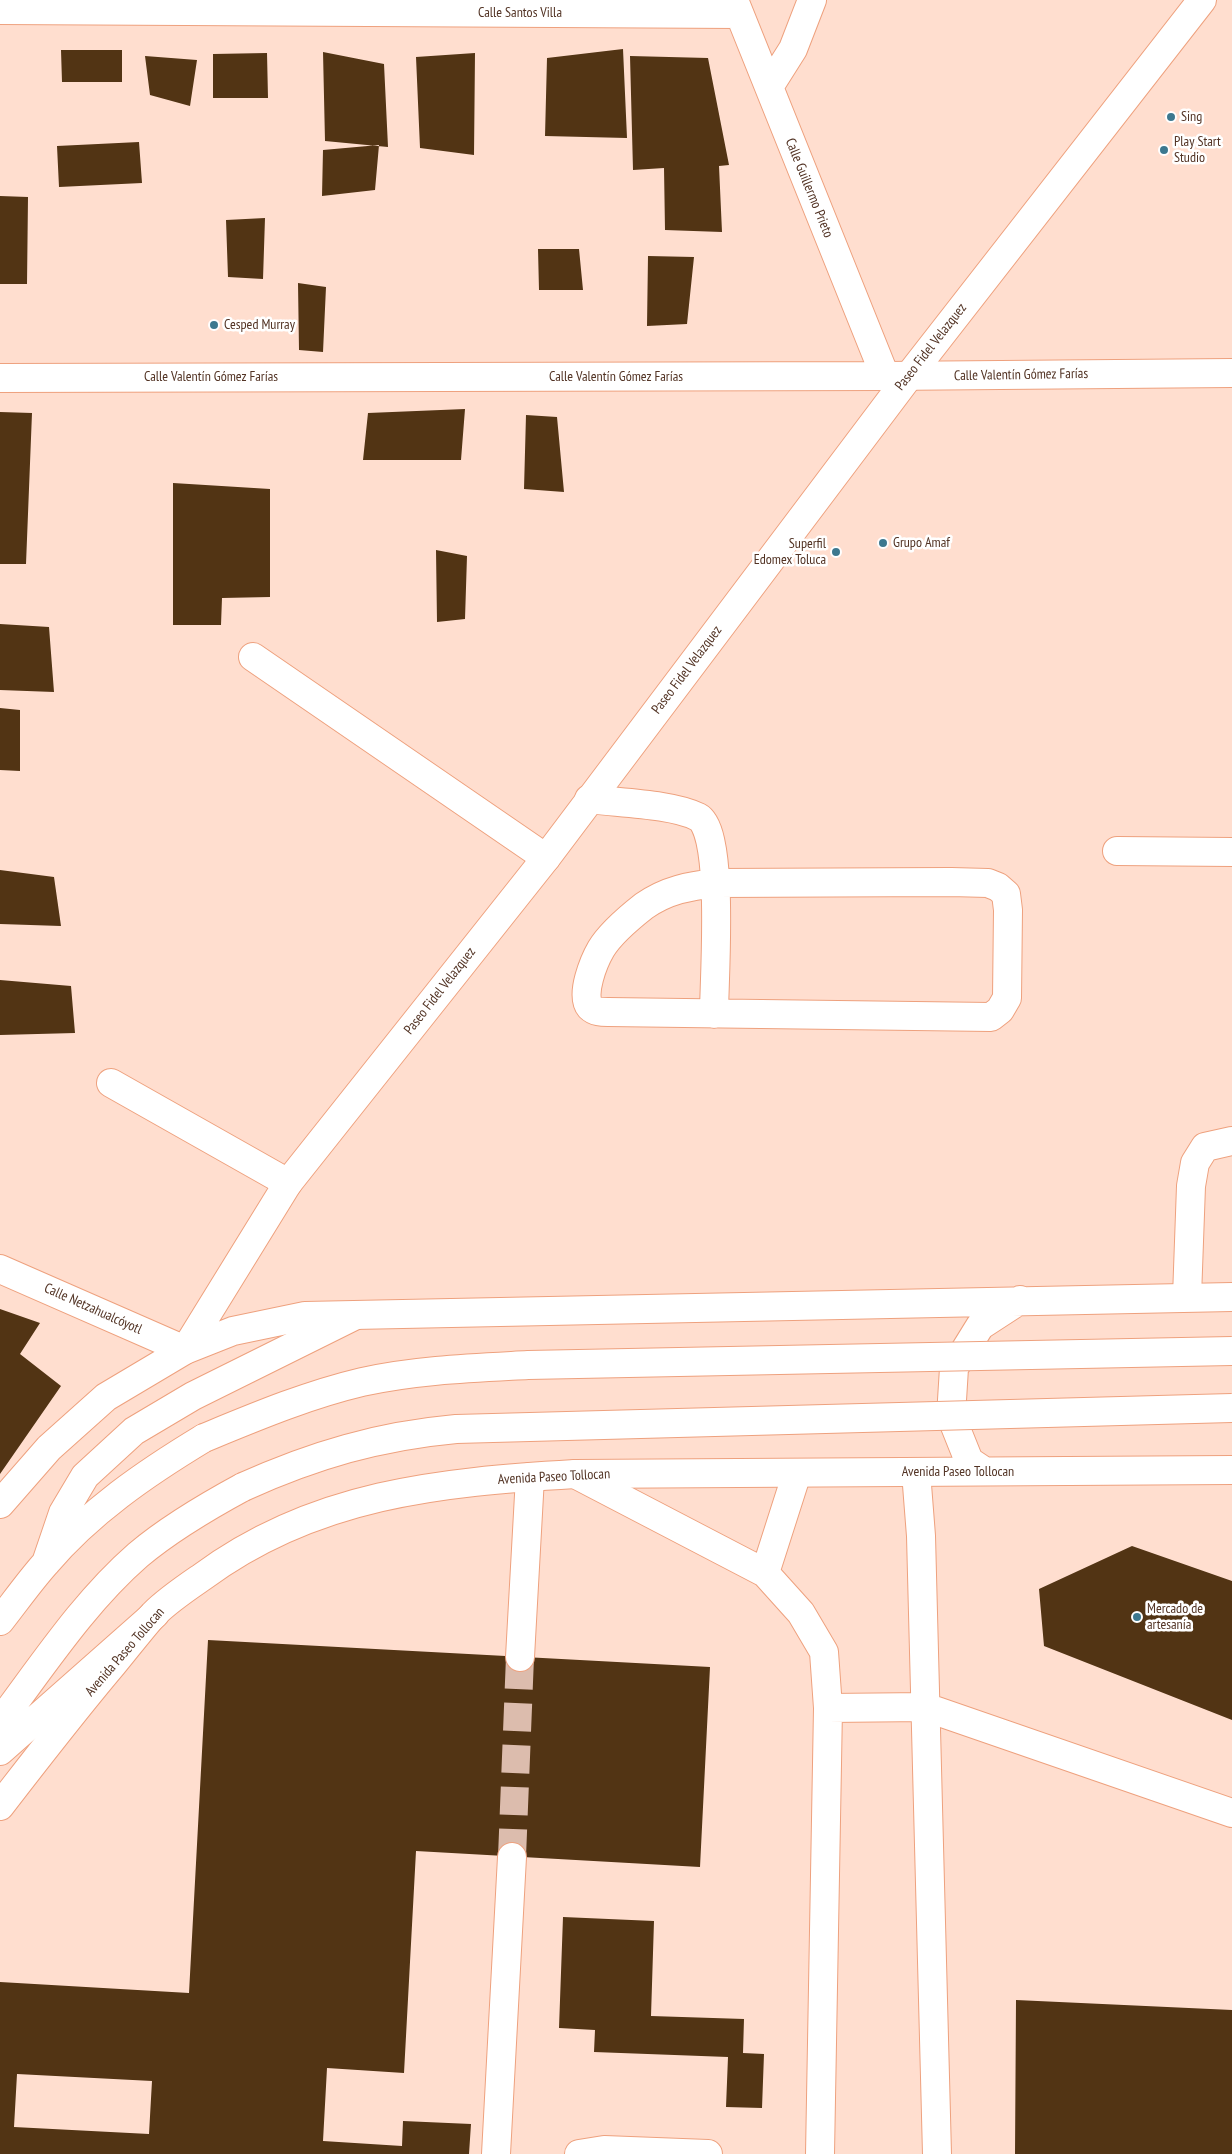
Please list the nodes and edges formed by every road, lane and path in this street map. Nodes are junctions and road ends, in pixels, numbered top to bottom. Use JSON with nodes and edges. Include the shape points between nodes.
{"nodes":[{"id":1,"x":812,"y":0,"type":"edge"},
{"id":2,"x":1202,"y":0,"type":"edge"},
{"id":3,"x":736,"y":7,"type":"edge"},
{"id":4,"x":0,"y":10,"type":"edge"},
{"id":5,"x":769,"y":87,"type":"junction"},
{"id":6,"x":1232,"y":373,"type":"edge"},
{"id":7,"x":897,"y":376,"type":"junction"},
{"id":8,"x":0,"y":378,"type":"edge"},
{"id":9,"x":253,"y":656,"type":"dead end"},
{"id":10,"x":589,"y":799,"type":"junction"},
{"id":11,"x":1117,"y":851,"type":"dead end"},
{"id":12,"x":1232,"y":852,"type":"edge"},
{"id":13,"x":546,"y":858,"type":"junction"},
{"id":14,"x":716,"y":883,"type":"junction"},
{"id":15,"x":714,"y":1014,"type":"junction"},
{"id":16,"x":111,"y":1083,"type":"dead end"},
{"id":17,"x":1232,"y":1141,"type":"edge"},
{"id":18,"x":288,"y":1183,"type":"junction"},
{"id":19,"x":0,"y":1269,"type":"edge"},
{"id":20,"x":1186,"y":1297,"type":"junction"},
{"id":21,"x":1232,"y":1297,"type":"edge"},
{"id":22,"x":1020,"y":1300,"type":"junction"},
{"id":23,"x":356,"y":1315,"type":"junction"},
{"id":24,"x":185,"y":1350,"type":"junction"},
{"id":25,"x":1232,"y":1351,"type":"edge"},
{"id":26,"x":1232,"y":1408,"type":"edge"},
{"id":27,"x":1232,"y":1470,"type":"edge"},
{"id":28,"x":984,"y":1471,"type":"junction"},
{"id":29,"x":916,"y":1472,"type":"junction"},
{"id":30,"x":797,"y":1473,"type":"junction"},
{"id":31,"x":575,"y":1474,"type":"junction"},
{"id":32,"x":530,"y":1477,"type":"junction"},
{"id":33,"x":0,"y":1504,"type":"edge"},
{"id":34,"x":46,"y":1563,"type":"junction"},
{"id":35,"x":765,"y":1573,"type":"junction"},
{"id":36,"x":155,"y":1614,"type":"junction"},
{"id":37,"x":0,"y":1621,"type":"edge"},
{"id":38,"x":520,"y":1657,"type":"tunnel mouth"},
{"id":39,"x":925,"y":1707,"type":"junction"},
{"id":40,"x":828,"y":1708,"type":"junction"},
{"id":41,"x":0,"y":1722,"type":"edge"},
{"id":42,"x":0,"y":1751,"type":"edge"},
{"id":43,"x":0,"y":1806,"type":"edge"},
{"id":44,"x":1232,"y":1813,"type":"edge"},
{"id":45,"x":512,"y":1857,"type":"tunnel mouth"},
{"id":46,"x":496,"y":2154,"type":"edge"},
{"id":47,"x":580,"y":2154,"type":"edge"},
{"id":48,"x":708,"y":2154,"type":"edge"},
{"id":49,"x":820,"y":2154,"type":"edge"},
{"id":50,"x":937,"y":2154,"type":"edge"}],
"edges":[{"from":1,"to":5,"type":"main road","via":[[793,49]]},
{"from":2,"to":7,"type":"main road","name":"Paseo Fidel Velazquez"},
{"from":3,"to":4,"type":"main road","name":"Calle Santos Villa"},
{"from":3,"to":5,"type":"main road","name":"Calle Guillermo Prieto"},
{"from":5,"to":7,"type":"main road","name":"Calle Guillermo Prieto"},
{"from":6,"to":7,"type":"main road","name":"Calle Valentín Gómez Farías"},
{"from":7,"to":8,"type":"main road","name":"Calle Valentín Gómez Farías"},
{"from":7,"to":10,"type":"main road","name":"Paseo Fidel Velazquez"},
{"from":9,"to":13,"type":"main road"},
{"from":10,"to":13,"type":"main road","name":"Paseo Fidel Velazquez"},
{"from":10,"to":14,"type":"main road","via":[[682,811],[700,818],[710,833]]},
{"from":11,"to":12,"type":"main road"},
{"from":13,"to":18,"type":"main road","name":"Paseo Fidel Velazquez"},
{"from":14,"to":15,"type":"main road"},
{"from":14,"to":15,"type":"main road","via":[[680,887],[644,907],[601,948],[591,968],[586,997],[590,1007],[597,1012]]},
{"from":14,"to":15,"type":"main road","via":[[988,883],[1006,894],[1008,910],[1006,998],[1000,1010],[991,1017]]},
{"from":16,"to":18,"type":"main road"},
{"from":17,"to":20,"type":"main road","via":[[1205,1147],[1195,1163]]},
{"from":18,"to":24,"type":"main road","name":"Paseo Fidel Velazquez"},
{"from":19,"to":24,"type":"main road","name":"Calle Netzahualcóyotl"},
{"from":20,"to":21,"type":"main road"},
{"from":20,"to":22,"type":"main road"},
{"from":22,"to":23,"type":"main road"},
{"from":22,"to":28,"type":"main road","via":[[980,1326],[954,1368],[951,1416],[969,1461]]},
{"from":23,"to":24,"type":"main road","via":[[305,1316],[232,1331]]},
{"from":23,"to":34,"type":"main road","via":[[194,1396],[134,1430],[85,1476],[62,1513]]},
{"from":24,"to":33,"type":"main road","via":[[106,1397],[49,1448]]},
{"from":25,"to":34,"type":"main road","bridge":true,"via":[[528,1365],[448,1370],[362,1382],[281,1406],[204,1438],[120,1494],[85,1523]]},
{"from":26,"to":41,"type":"main road","bridge":true,"via":[[456,1429],[414,1433],[328,1453],[243,1487],[171,1529],[138,1556],[88,1607]]},
{"from":27,"to":28,"type":"main road","name":"Avenida Paseo Tollocan"},
{"from":28,"to":29,"type":"main road","name":"Avenida Paseo Tollocan"},
{"from":29,"to":30,"type":"main road","name":"Avenida Paseo Tollocan"},
{"from":29,"to":39,"type":"main road","via":[[921,1536]]},
{"from":30,"to":31,"type":"main road","name":"Avenida Paseo Tollocan"},
{"from":30,"to":35,"type":"main road"},
{"from":31,"to":32,"type":"main road","name":"Avenida Paseo Tollocan"},
{"from":31,"to":35,"type":"main road"},
{"from":32,"to":36,"type":"main road","name":"Avenida Paseo Tollocan","via":[[470,1482],[390,1495],[302,1519],[226,1558]]},
{"from":32,"to":38,"type":"main road"},
{"from":34,"to":37,"type":"main road"},
{"from":35,"to":40,"type":"main road","via":[[800,1613],[824,1652]]},
{"from":36,"to":42,"type":"main road"},
{"from":36,"to":43,"type":"main road","name":"Avenida Paseo Tollocan","via":[[74,1710]]},
{"from":39,"to":40,"type":"main road"},
{"from":39,"to":44,"type":"main road"},
{"from":39,"to":50,"type":"main road"},
{"from":40,"to":49,"type":"main road"},
{"from":45,"to":46,"type":"main road"},
{"from":47,"to":48,"type":"main road","via":[[604,2150]]}]}
